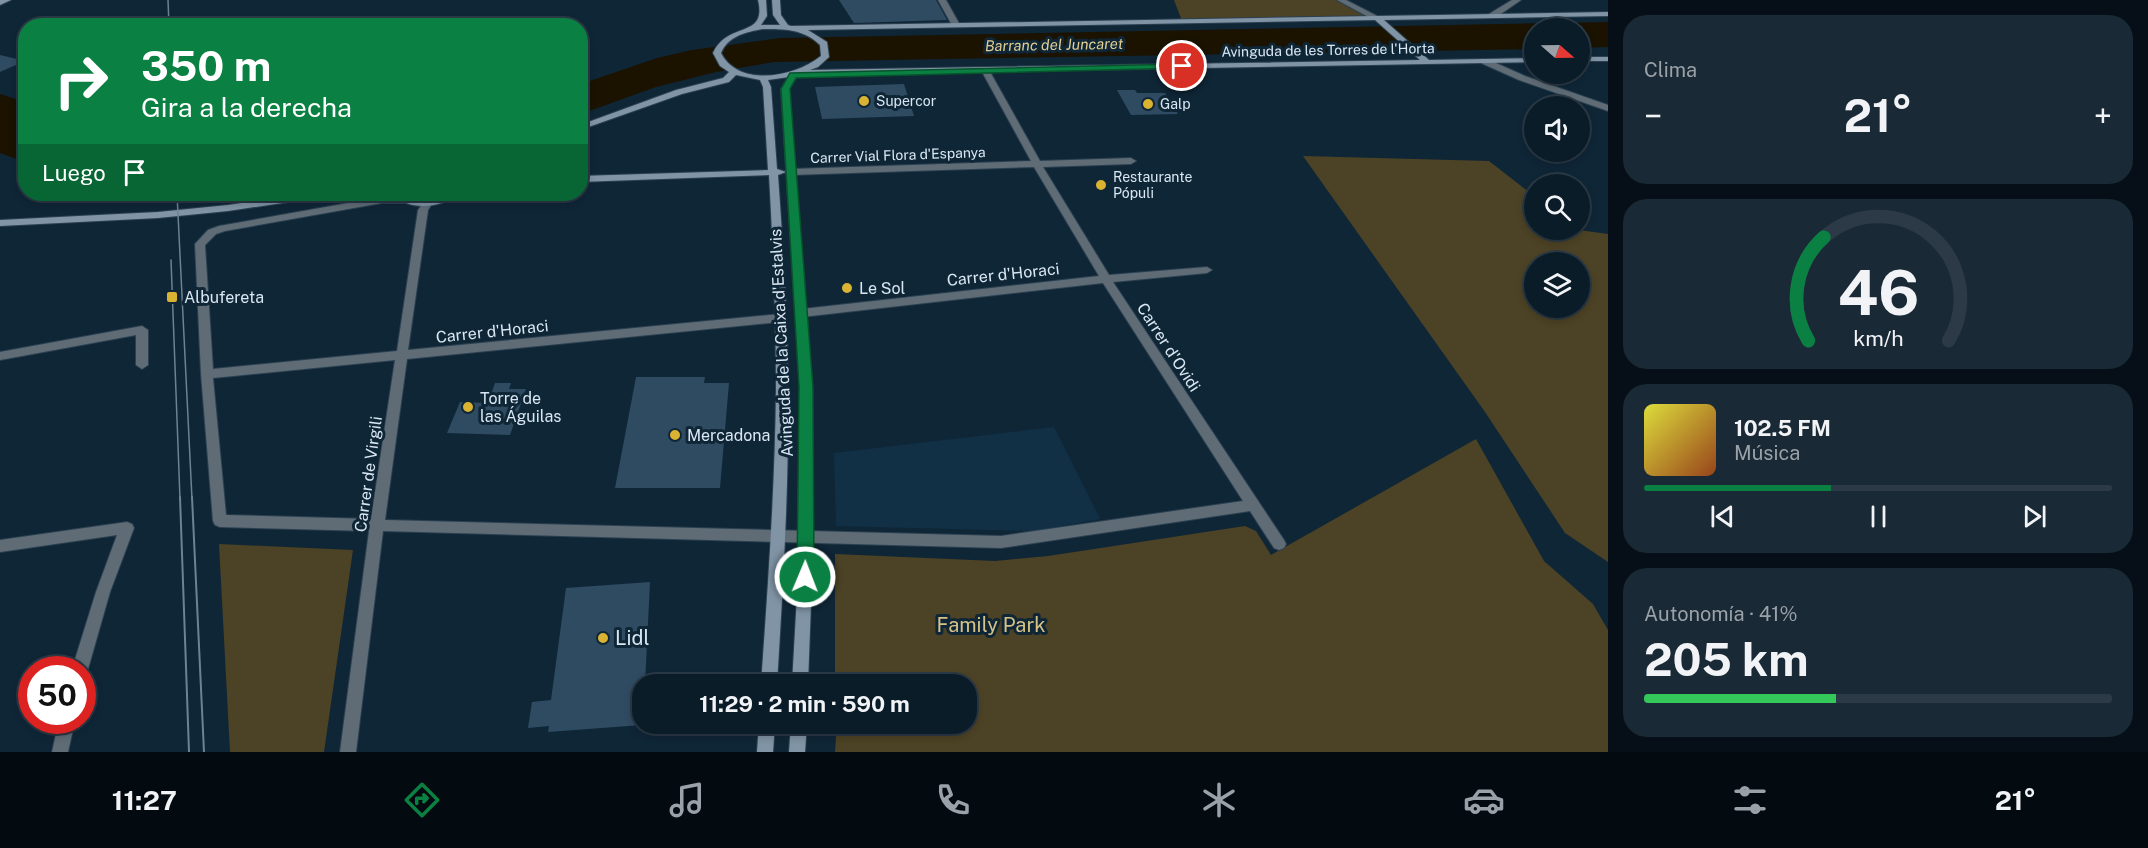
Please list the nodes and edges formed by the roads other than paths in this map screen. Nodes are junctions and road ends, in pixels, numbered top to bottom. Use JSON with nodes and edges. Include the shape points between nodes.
{"nodes":[{"id":1,"x":7,"y":0,"type":"edge"},
{"id":2,"x":762,"y":0,"type":"edge"},
{"id":3,"x":776,"y":0,"type":"edge"},
{"id":4,"x":942,"y":0,"type":"edge"},
{"id":5,"x":1341,"y":0,"type":"edge"},
{"id":6,"x":1517,"y":0,"type":"edge"},
{"id":7,"x":0,"y":3,"type":"edge"},
{"id":8,"x":1608,"y":14,"type":"edge"},
{"id":9,"x":1492,"y":16,"type":"junction"},
{"id":10,"x":1377,"y":18,"type":"junction"},
{"id":11,"x":956,"y":25,"type":"junction"},
{"id":12,"x":755,"y":28,"type":"junction"},
{"id":13,"x":788,"y":28,"type":"junction"},
{"id":14,"x":1608,"y":58,"type":"edge"},
{"id":15,"x":1590,"y":59,"type":"edge"},
{"id":16,"x":1524,"y":60,"type":"edge"},
{"id":17,"x":1484,"y":61,"type":"junction"},
{"id":18,"x":1427,"y":62,"type":"junction"},
{"id":19,"x":985,"y":70,"type":"junction"},
{"id":20,"x":733,"y":71,"type":"junction"},
{"id":21,"x":796,"y":74,"type":"junction"},
{"id":22,"x":763,"y":77,"type":"junction"},
{"id":23,"x":1608,"y":108,"type":"edge"},
{"id":24,"x":588,"y":125,"type":"edge"},
{"id":25,"x":1131,"y":161,"type":"dead end"},
{"id":26,"x":1037,"y":164,"type":"junction"},
{"id":27,"x":774,"y":172,"type":"junction"},
{"id":28,"x":791,"y":172,"type":"junction"},
{"id":29,"x":588,"y":179,"type":"edge"},
{"id":30,"x":276,"y":201,"type":"edge"},
{"id":31,"x":375,"y":201,"type":"edge"},
{"id":32,"x":423,"y":201,"type":"edge"},
{"id":33,"x":431,"y":201,"type":"edge"},
{"id":34,"x":428,"y":202,"type":"junction"},
{"id":35,"x":0,"y":223,"type":"edge"},
{"id":36,"x":1208,"y":270,"type":"dead end"},
{"id":37,"x":1105,"y":279,"type":"junction"},
{"id":38,"x":802,"y":313,"type":"junction"},
{"id":39,"x":780,"y":318,"type":"junction"},
{"id":40,"x":0,"y":356,"type":"edge"},
{"id":41,"x":401,"y":357,"type":"junction"},
{"id":42,"x":142,"y":365,"type":"dead end"},
{"id":43,"x":207,"y":374,"type":"junction"},
{"id":44,"x":1254,"y":505,"type":"junction"},
{"id":45,"x":377,"y":526,"type":"junction"},
{"id":46,"x":778,"y":537,"type":"junction"},
{"id":47,"x":806,"y":537,"type":"junction"},
{"id":48,"x":1279,"y":544,"type":"dead end"},
{"id":49,"x":0,"y":546,"type":"edge"},
{"id":50,"x":84,"y":656,"type":"edge"},
{"id":51,"x":770,"y":674,"type":"edge"},
{"id":52,"x":800,"y":674,"type":"edge"},
{"id":53,"x":64,"y":734,"type":"edge"},
{"id":54,"x":766,"y":734,"type":"edge"},
{"id":55,"x":798,"y":734,"type":"edge"},
{"id":56,"x":60,"y":752,"type":"edge"},
{"id":57,"x":348,"y":752,"type":"edge"},
{"id":58,"x":765,"y":752,"type":"edge"},
{"id":59,"x":797,"y":752,"type":"edge"}],
"edges":[{"from":1,"to":7,"type":"main road"},
{"from":2,"to":12,"type":"main road","via":[[763,16]]},
{"from":3,"to":13,"type":"main road","via":[[777,15]]},
{"from":4,"to":11,"type":"street"},
{"from":5,"to":10,"type":"street"},
{"from":6,"to":9,"type":"street"},
{"from":8,"to":9,"type":"main road","name":"Avinguda de les Torres de l'Horta"},
{"from":9,"to":10,"type":"main road","name":"Avinguda de les Torres de l'Horta"},
{"from":10,"to":11,"type":"main road","name":"Avinguda de les Torres de l'Horta"},
{"from":10,"to":18,"type":"main road"},
{"from":11,"to":13,"type":"main road","name":"Avinguda de les Torres de l'Horta"},
{"from":12,"to":13,"type":"main road"},
{"from":12,"to":20,"type":"main road","via":[[734,34],[719,47],[718,58]]},
{"from":13,"to":21,"type":"main road","via":[[809,33],[826,49],[820,64]]},
{"from":14,"to":15,"type":"main road"},
{"from":16,"to":17,"type":"main road","name":"Avinguda de les Torres de l'Horta"},
{"from":17,"to":18,"type":"main road","name":"Avinguda de les Torres de l'Horta"},
{"from":17,"to":23,"type":"street"},
{"from":18,"to":19,"type":"main road","name":"Avinguda de les Torres de l'Horta"},
{"from":19,"to":21,"type":"main road","name":"Avinguda de les Torres de l'Horta"},
{"from":19,"to":26,"type":"street"},
{"from":20,"to":22,"type":"main road","name":"Avinguda de les Torres de l'Horta"},
{"from":20,"to":24,"type":"main road","via":[[726,80],[679,92]]},
{"from":21,"to":22,"type":"main road","name":"Avinguda de les Torres de l'Horta"},
{"from":21,"to":28,"type":"main road","name":"Avinguda de la Caixa d'Estalvis","via":[[785,89]]},
{"from":22,"to":27,"type":"main road","name":"Avinguda de la Caixa d'Estalvis"},
{"from":25,"to":26,"type":"street","name":"Carrer Vial Flora d'Espanya"},
{"from":26,"to":28,"type":"street","name":"Carrer Vial Flora d'Espanya"},
{"from":26,"to":37,"type":"street","name":"Carrer d'Ovidi"},
{"from":27,"to":28,"type":"main road","name":"Carrer Vial Flora d'Espanya"},
{"from":27,"to":29,"type":"main road","name":"Carrer Vial Flora d'Espanya"},
{"from":27,"to":39,"type":"main road","name":"Avinguda de la Caixa d'Estalvis"},
{"from":28,"to":38,"type":"main road","name":"Avinguda de la Caixa d'Estalvis"},
{"from":30,"to":35,"type":"main road","via":[[181,213]]},
{"from":31,"to":43,"type":"street","via":[[223,228],[200,244]]},
{"from":32,"to":34,"type":"main road"},
{"from":33,"to":34,"type":"main road"},
{"from":34,"to":41,"type":"street","name":"Carrer de Virgili","via":[[423,210]]},
{"from":36,"to":37,"type":"street","name":"Carrer d'Horaci"},
{"from":37,"to":38,"type":"street","name":"Carrer d'Horaci"},
{"from":37,"to":44,"type":"street","name":"Carrer d'Ovidi"},
{"from":38,"to":47,"type":"main road","name":"Avinguda de la Caixa d'Estalvis"},
{"from":39,"to":41,"type":"street","name":"Carrer d'Horaci"},
{"from":39,"to":46,"type":"main road","name":"Avinguda de la Caixa d'Estalvis"},
{"from":40,"to":42,"type":"street","via":[[142,330]]},
{"from":41,"to":43,"type":"street","name":"Carrer d'Horaci"},
{"from":41,"to":45,"type":"street","name":"Carrer de Virgili"},
{"from":43,"to":45,"type":"street","via":[[220,521]]},
{"from":44,"to":47,"type":"street","via":[[1001,542]]},
{"from":44,"to":48,"type":"street","name":"Carrer d'Ovidi"},
{"from":45,"to":46,"type":"street"},
{"from":45,"to":57,"type":"street","name":"Carrer de Virgili"},
{"from":46,"to":47,"type":"street"},
{"from":46,"to":51,"type":"main road","name":"Avinguda de la Caixa d'Estalvis"},
{"from":47,"to":52,"type":"main road","name":"Avinguda de la Caixa d'Estalvis"},
{"from":49,"to":50,"type":"street","via":[[127,528]]},
{"from":53,"to":56,"type":"street"},
{"from":54,"to":58,"type":"main road"},
{"from":55,"to":59,"type":"main road"}]}
